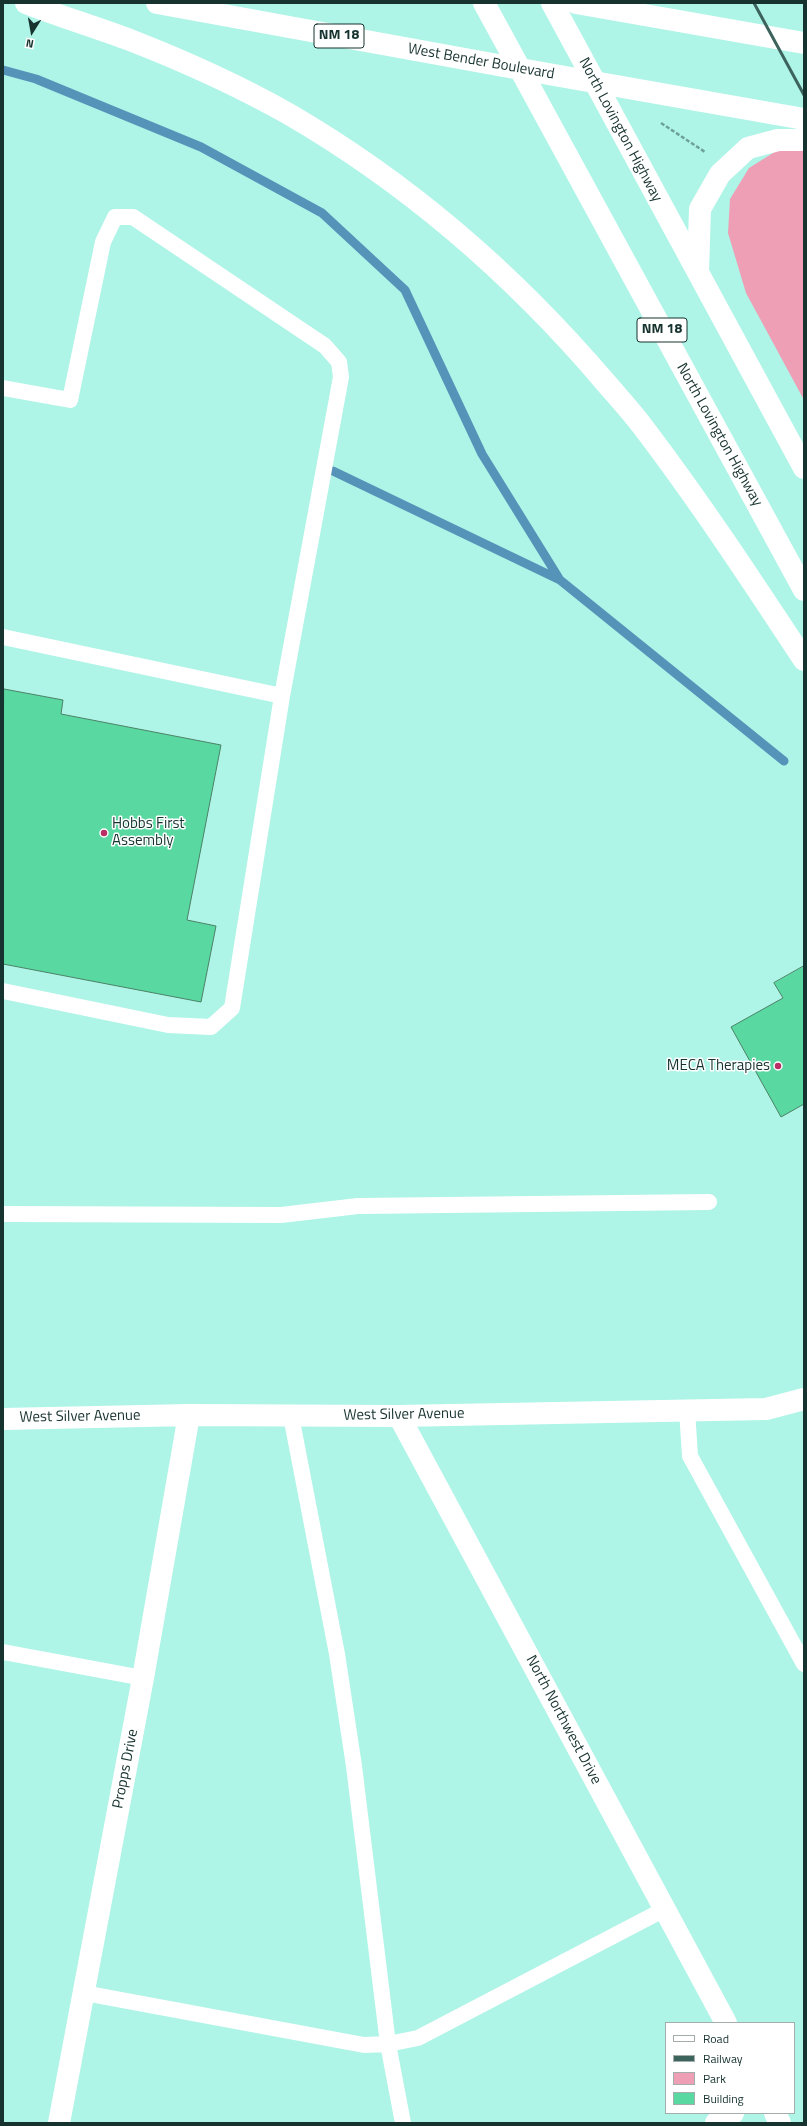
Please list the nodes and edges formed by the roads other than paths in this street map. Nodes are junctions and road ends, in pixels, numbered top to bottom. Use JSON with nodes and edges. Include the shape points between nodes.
{"nodes":[{"id":1,"x":26,"y":3,"type":"edge"},
{"id":2,"x":157,"y":3,"type":"edge"},
{"id":3,"x":484,"y":3,"type":"edge"},
{"id":4,"x":552,"y":3,"type":"edge"},
{"id":5,"x":576,"y":3,"type":"edge"},
{"id":6,"x":804,"y":43,"type":"edge"},
{"id":7,"x":520,"y":69,"type":"junction"},
{"id":8,"x":594,"y":81,"type":"junction"},
{"id":9,"x":804,"y":119,"type":"edge"},
{"id":10,"x":804,"y":140,"type":"edge"},
{"id":11,"x":698,"y":273,"type":"junction"},
{"id":12,"x":3,"y":388,"type":"edge"},
{"id":13,"x":804,"y":468,"type":"edge"},
{"id":14,"x":804,"y":590,"type":"edge"},
{"id":15,"x":3,"y":637,"type":"edge"},
{"id":16,"x":804,"y":660,"type":"edge"},
{"id":17,"x":282,"y":696,"type":"junction"},
{"id":18,"x":3,"y":991,"type":"edge"},
{"id":19,"x":709,"y":1202,"type":"dead end"},
{"id":20,"x":3,"y":1214,"type":"edge"},
{"id":21,"x":804,"y":1399,"type":"edge"},
{"id":22,"x":688,"y":1410,"type":"junction"},
{"id":23,"x":189,"y":1415,"type":"junction"},
{"id":24,"x":291,"y":1416,"type":"junction"},
{"id":25,"x":399,"y":1416,"type":"junction"},
{"id":26,"x":3,"y":1419,"type":"edge"},
{"id":27,"x":3,"y":1652,"type":"edge"},
{"id":28,"x":804,"y":1664,"type":"edge"},
{"id":29,"x":143,"y":1678,"type":"junction"},
{"id":30,"x":665,"y":1909,"type":"junction"},
{"id":31,"x":84,"y":1993,"type":"junction"},
{"id":32,"x":725,"y":2022,"type":"edge"},
{"id":33,"x":388,"y":2044,"type":"junction"},
{"id":34,"x":731,"y":2114,"type":"edge"},
{"id":35,"x":776,"y":2114,"type":"edge"},
{"id":36,"x":59,"y":2123,"type":"edge"},
{"id":37,"x":403,"y":2123,"type":"edge"},
{"id":38,"x":716,"y":2123,"type":"edge"},
{"id":39,"x":780,"y":2123,"type":"edge"}],
"edges":[{"from":1,"to":16,"type":"main road","via":[[131,41],[209,73],[287,113],[358,159],[433,213],[499,271],[565,335],[642,425],[732,550]]},
{"from":2,"to":7,"type":"main road","name":"West Bender Boulevard","number":"NM 18"},
{"from":3,"to":7,"type":"main road","name":"North Lovington Highway"},
{"from":4,"to":8,"type":"main road","name":"North Lovington Highway"},
{"from":5,"to":6,"type":"main road"},
{"from":7,"to":8,"type":"main road","name":"West Bender Boulevard"},
{"from":7,"to":14,"type":"main road","name":"North Lovington Highway","number":"NM 18"},
{"from":8,"to":9,"type":"main road","name":"West Bender Boulevard"},
{"from":8,"to":11,"type":"main road","name":"North Lovington Highway"},
{"from":10,"to":11,"type":"main road","via":[[778,140],[748,148],[720,174],[700,209]]},
{"from":11,"to":13,"type":"main road","name":"North Lovington Highway"},
{"from":12,"to":17,"type":"lane","via":[[70,400],[103,242],[115,217],[133,217],[325,346],[339,362],[341,377]]},
{"from":15,"to":17,"type":"lane"},
{"from":17,"to":18,"type":"lane","via":[[232,1008],[211,1027],[168,1025]]},
{"from":19,"to":20,"type":"lane","via":[[358,1206],[280,1215]]},
{"from":21,"to":22,"type":"main road","name":"West Silver Avenue","via":[[766,1409]]},
{"from":22,"to":25,"type":"main road","name":"West Silver Avenue"},
{"from":22,"to":28,"type":"lane","via":[[690,1456]]},
{"from":23,"to":24,"type":"main road","name":"West Silver Avenue"},
{"from":23,"to":26,"type":"main road","name":"West Silver Avenue"},
{"from":23,"to":29,"type":"main road","name":"Propps Drive"},
{"from":24,"to":25,"type":"main road","name":"West Silver Avenue"},
{"from":24,"to":33,"type":"lane","via":[[338,1662],[354,1766]]},
{"from":25,"to":30,"type":"main road","name":"North Northwest Drive"},
{"from":27,"to":29,"type":"lane"},
{"from":29,"to":31,"type":"main road","name":"Propps Drive"},
{"from":30,"to":32,"type":"main road","name":"North Northwest Drive"},
{"from":30,"to":33,"type":"lane","via":[[418,2038]]},
{"from":31,"to":33,"type":"lane","via":[[364,2045]]},
{"from":31,"to":36,"type":"main road","name":"Propps Drive"},
{"from":33,"to":37,"type":"lane"},
{"from":34,"to":38,"type":"main road"},
{"from":35,"to":39,"type":"main road"}]}
